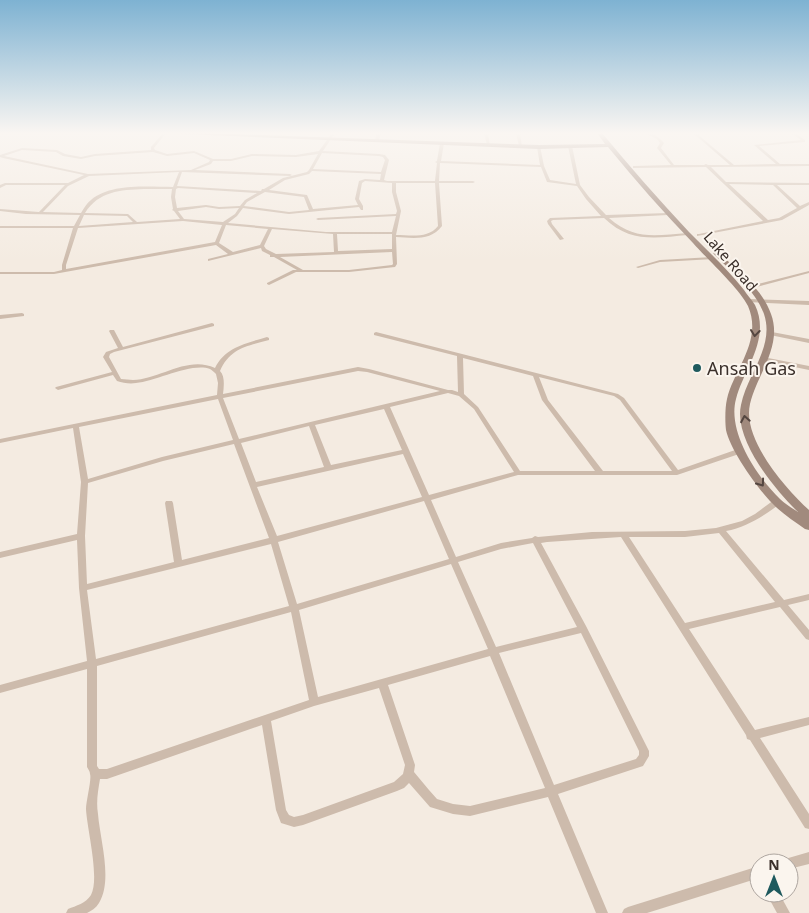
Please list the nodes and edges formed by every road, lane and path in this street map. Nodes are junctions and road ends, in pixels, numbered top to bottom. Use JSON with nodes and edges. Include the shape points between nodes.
{"nodes":[{"id":1,"x":87,"y":176,"type":"edge"},
{"id":2,"x":180,"y":176,"type":"edge"},
{"id":3,"x":294,"y":176,"type":"edge"},
{"id":4,"x":383,"y":176,"type":"edge"},
{"id":5,"x":436,"y":176,"type":"edge"},
{"id":6,"x":546,"y":176,"type":"edge"},
{"id":7,"x":576,"y":176,"type":"edge"},
{"id":8,"x":635,"y":176,"type":"edge"},
{"id":9,"x":642,"y":176,"type":"edge"},
{"id":10,"x":718,"y":176,"type":"edge"},
{"id":11,"x":382,"y":181,"type":"junction"},
{"id":12,"x":394,"y":182,"type":"junction"},
{"id":13,"x":473,"y":182,"type":"dead end"},
{"id":14,"x":436,"y":183,"type":"junction"},
{"id":15,"x":727,"y":183,"type":"junction"},
{"id":16,"x":68,"y":184,"type":"junction"},
{"id":17,"x":774,"y":184,"type":"junction"},
{"id":18,"x":809,"y":184,"type":"edge"},
{"id":19,"x":2,"y":185,"type":"edge"},
{"id":20,"x":578,"y":185,"type":"junction"},
{"id":21,"x":176,"y":187,"type":"junction"},
{"id":22,"x":261,"y":191,"type":"junction"},
{"id":23,"x":809,"y":203,"type":"edge"},
{"id":24,"x":361,"y":206,"type":"junction"},
{"id":25,"x":242,"y":207,"type":"junction"},
{"id":26,"x":800,"y":208,"type":"junction"},
{"id":27,"x":0,"y":210,"type":"edge"},
{"id":28,"x":174,"y":210,"type":"junction"},
{"id":29,"x":312,"y":212,"type":"junction"},
{"id":30,"x":40,"y":213,"type":"junction"},
{"id":31,"x":83,"y":213,"type":"junction"},
{"id":32,"x":668,"y":214,"type":"junction"},
{"id":33,"x":398,"y":215,"type":"junction"},
{"id":34,"x":365,"y":216,"type":"junction"},
{"id":35,"x":606,"y":216,"type":"junction"},
{"id":36,"x":183,"y":220,"type":"junction"},
{"id":37,"x":318,"y":220,"type":"dead end"},
{"id":38,"x":767,"y":222,"type":"junction"},
{"id":39,"x":136,"y":223,"type":"junction"},
{"id":40,"x":224,"y":224,"type":"junction"},
{"id":41,"x":0,"y":227,"type":"edge"},
{"id":42,"x":14,"y":228,"type":"junction"},
{"id":43,"x":76,"y":228,"type":"junction"},
{"id":44,"x":271,"y":228,"type":"junction"},
{"id":45,"x":0,"y":233,"type":"edge"},
{"id":46,"x":335,"y":233,"type":"junction"},
{"id":47,"x":394,"y":234,"type":"junction"},
{"id":48,"x":688,"y":234,"type":"junction"},
{"id":49,"x":699,"y":235,"type":"junction"},
{"id":50,"x":562,"y":239,"type":"dead end"},
{"id":51,"x":217,"y":243,"type":"junction"},
{"id":52,"x":262,"y":246,"type":"junction"},
{"id":53,"x":395,"y":250,"type":"junction"},
{"id":54,"x":336,"y":253,"type":"junction"},
{"id":55,"x":232,"y":254,"type":"junction"},
{"id":56,"x":272,"y":256,"type":"junction"},
{"id":57,"x":712,"y":258,"type":"junction"},
{"id":58,"x":210,"y":260,"type":"dead end"},
{"id":59,"x":638,"y":267,"type":"dead end"},
{"id":60,"x":302,"y":270,"type":"junction"},
{"id":61,"x":64,"y":271,"type":"junction"},
{"id":62,"x":809,"y":272,"type":"edge"},
{"id":63,"x":0,"y":273,"type":"edge"},
{"id":64,"x":269,"y":284,"type":"dead end"},
{"id":65,"x":749,"y":287,"type":"junction"},
{"id":66,"x":748,"y":301,"type":"junction"},
{"id":67,"x":761,"y":302,"type":"junction"},
{"id":68,"x":809,"y":303,"type":"edge"},
{"id":69,"x":22,"y":315,"type":"dead end"},
{"id":70,"x":0,"y":318,"type":"edge"},
{"id":71,"x":212,"y":325,"type":"dead end"},
{"id":72,"x":112,"y":331,"type":"dead end"},
{"id":73,"x":376,"y":334,"type":"dead end"},
{"id":74,"x":772,"y":334,"type":"junction"},
{"id":75,"x":267,"y":339,"type":"dead end"},
{"id":76,"x":809,"y":340,"type":"edge"},
{"id":77,"x":121,"y":349,"type":"junction"},
{"id":78,"x":460,"y":356,"type":"junction"},
{"id":79,"x":763,"y":359,"type":"junction"},
{"id":80,"x":809,"y":368,"type":"edge"},
{"id":81,"x":216,"y":370,"type":"junction"},
{"id":82,"x":115,"y":373,"type":"junction"},
{"id":83,"x":535,"y":374,"type":"junction"},
{"id":84,"x":58,"y":388,"type":"dead end"},
{"id":85,"x":450,"y":391,"type":"junction"},
{"id":86,"x":461,"y":396,"type":"junction"},
{"id":87,"x":220,"y":397,"type":"junction"},
{"id":88,"x":386,"y":406,"type":"junction"},
{"id":89,"x":311,"y":424,"type":"junction"},
{"id":90,"x":76,"y":426,"type":"junction"},
{"id":91,"x":0,"y":441,"type":"edge"},
{"id":92,"x":237,"y":442,"type":"junction"},
{"id":93,"x":405,"y":451,"type":"junction"},
{"id":94,"x":740,"y":451,"type":"junction"},
{"id":95,"x":328,"y":468,"type":"junction"},
{"id":96,"x":600,"y":472,"type":"junction"},
{"id":97,"x":518,"y":473,"type":"junction"},
{"id":98,"x":677,"y":473,"type":"junction"},
{"id":99,"x":86,"y":482,"type":"junction"},
{"id":100,"x":254,"y":485,"type":"junction"},
{"id":101,"x":426,"y":500,"type":"junction"},
{"id":102,"x":778,"y":502,"type":"junction"},
{"id":103,"x":169,"y":503,"type":"dead end"},
{"id":104,"x":809,"y":516,"type":"edge"},
{"id":105,"x":809,"y":526,"type":"edge"},
{"id":106,"x":721,"y":530,"type":"junction"},
{"id":107,"x":623,"y":534,"type":"junction"},
{"id":108,"x":81,"y":536,"type":"junction"},
{"id":109,"x":535,"y":539,"type":"junction"},
{"id":110,"x":274,"y":540,"type":"junction"},
{"id":111,"x":0,"y":555,"type":"edge"},
{"id":112,"x":453,"y":561,"type":"junction"},
{"id":113,"x":178,"y":563,"type":"junction"},
{"id":114,"x":83,"y":588,"type":"junction"},
{"id":115,"x":809,"y":597,"type":"edge"},
{"id":116,"x":782,"y":603,"type":"junction"},
{"id":117,"x":294,"y":608,"type":"junction"},
{"id":118,"x":682,"y":627,"type":"junction"},
{"id":119,"x":583,"y":629,"type":"junction"},
{"id":120,"x":809,"y":636,"type":"edge"},
{"id":121,"x":493,"y":651,"type":"junction"},
{"id":122,"x":92,"y":664,"type":"junction"},
{"id":123,"x":382,"y":682,"type":"junction"},
{"id":124,"x":0,"y":689,"type":"edge"},
{"id":125,"x":314,"y":702,"type":"junction"},
{"id":126,"x":266,"y":719,"type":"junction"},
{"id":127,"x":809,"y":721,"type":"edge"},
{"id":128,"x":751,"y":736,"type":"junction"},
{"id":129,"x":96,"y":774,"type":"junction"},
{"id":130,"x":410,"y":774,"type":"junction"},
{"id":131,"x":552,"y":791,"type":"junction"},
{"id":132,"x":809,"y":824,"type":"edge"},
{"id":133,"x":749,"y":875,"type":"edge"},
{"id":134,"x":72,"y":913,"type":"edge"},
{"id":135,"x":602,"y":913,"type":"edge"},
{"id":136,"x":628,"y":913,"type":"edge"}],
"edges":[{"from":1,"to":16,"type":"street"},
{"from":2,"to":21,"type":"street"},
{"from":3,"to":22,"type":"street"},
{"from":4,"to":11,"type":"street"},
{"from":5,"to":14,"type":"street"},
{"from":6,"to":20,"type":"street","via":[[548,181]]},
{"from":7,"to":20,"type":"street"},
{"from":8,"to":32,"type":"main road","name":"Lake Road"},
{"from":9,"to":49,"type":"main road","name":"Lake Road"},
{"from":10,"to":15,"type":"street"},
{"from":11,"to":12,"type":"street"},
{"from":11,"to":24,"type":"street","via":[[360,182],[356,199]]},
{"from":12,"to":14,"type":"street"},
{"from":12,"to":33,"type":"street"},
{"from":13,"to":14,"type":"street"},
{"from":14,"to":47,"type":"street","via":[[438,230],[430,235]]},
{"from":15,"to":17,"type":"street"},
{"from":15,"to":38,"type":"street"},
{"from":16,"to":19,"type":"street"},
{"from":16,"to":30,"type":"street"},
{"from":17,"to":18,"type":"street"},
{"from":17,"to":26,"type":"street"},
{"from":20,"to":35,"type":"street"},
{"from":21,"to":22,"type":"street"},
{"from":21,"to":28,"type":"street"},
{"from":21,"to":31,"type":"street","via":[[114,191],[92,200]]},
{"from":22,"to":25,"type":"street"},
{"from":22,"to":29,"type":"street","via":[[306,196]]},
{"from":23,"to":26,"type":"street"},
{"from":24,"to":29,"type":"street"},
{"from":24,"to":34,"type":"street"},
{"from":25,"to":28,"type":"street","via":[[195,206]]},
{"from":25,"to":29,"type":"street","via":[[276,212]]},
{"from":25,"to":40,"type":"street"},
{"from":26,"to":38,"type":"street"},
{"from":27,"to":30,"type":"street"},
{"from":28,"to":36,"type":"street"},
{"from":30,"to":31,"type":"street"},
{"from":31,"to":39,"type":"street","via":[[128,215]]},
{"from":31,"to":43,"type":"street"},
{"from":32,"to":35,"type":"street"},
{"from":32,"to":48,"type":"main road","name":"Lake Road"},
{"from":33,"to":34,"type":"street"},
{"from":33,"to":47,"type":"street"},
{"from":34,"to":37,"type":"street"},
{"from":35,"to":48,"type":"street","via":[[630,234]]},
{"from":35,"to":50,"type":"street","via":[[552,219],[550,224]]},
{"from":36,"to":39,"type":"street"},
{"from":36,"to":40,"type":"street"},
{"from":38,"to":49,"type":"street"},
{"from":39,"to":43,"type":"street"},
{"from":40,"to":44,"type":"street"},
{"from":40,"to":51,"type":"street"},
{"from":41,"to":42,"type":"street"},
{"from":42,"to":43,"type":"street"},
{"from":42,"to":45,"type":"street"},
{"from":43,"to":61,"type":"street"},
{"from":44,"to":46,"type":"street"},
{"from":44,"to":52,"type":"street"},
{"from":46,"to":47,"type":"street"},
{"from":46,"to":54,"type":"street"},
{"from":47,"to":53,"type":"street"},
{"from":48,"to":57,"type":"main road","name":"Lake Road"},
{"from":49,"to":65,"type":"main road","name":"Lake Road"},
{"from":51,"to":55,"type":"street"},
{"from":51,"to":61,"type":"street"},
{"from":52,"to":55,"type":"street"},
{"from":52,"to":56,"type":"street"},
{"from":53,"to":54,"type":"street"},
{"from":53,"to":60,"type":"street","via":[[395,264],[390,268]]},
{"from":54,"to":56,"type":"street"},
{"from":55,"to":58,"type":"street"},
{"from":56,"to":60,"type":"street"},
{"from":57,"to":59,"type":"street"},
{"from":57,"to":66,"type":"main road","name":"Lake Road"},
{"from":60,"to":64,"type":"street","via":[[289,272]]},
{"from":61,"to":63,"type":"street","via":[[54,274]]},
{"from":62,"to":65,"type":"street"},
{"from":65,"to":67,"type":"main road","name":"Lake Road"},
{"from":66,"to":67,"type":"street"},
{"from":66,"to":94,"type":"main road","name":"Lake Road","one_way":true,"via":[[755,318],[755,334],[752,351],[731,400],[731,430]]},
{"from":67,"to":68,"type":"street"},
{"from":67,"to":74,"type":"main road","name":"Lake Road","via":[[768,314]]},
{"from":69,"to":70,"type":"street"},
{"from":71,"to":77,"type":"street"},
{"from":72,"to":77,"type":"street"},
{"from":73,"to":78,"type":"street"},
{"from":74,"to":76,"type":"street"},
{"from":74,"to":79,"type":"main road"},
{"from":75,"to":81,"type":"street","via":[[229,352],[220,360]]},
{"from":77,"to":82,"type":"street","via":[[106,355]]},
{"from":78,"to":83,"type":"street"},
{"from":78,"to":86,"type":"street"},
{"from":79,"to":80,"type":"street"},
{"from":104,"to":79,"type":"main road","one_way":true,"via":[[770,473],[748,431],[744,412]]},
{"from":81,"to":82,"type":"street","via":[[210,367],[187,368],[134,382],[118,380]]},
{"from":81,"to":87,"type":"street","via":[[220,378]]},
{"from":82,"to":84,"type":"street"},
{"from":83,"to":96,"type":"street","via":[[545,400]]},
{"from":83,"to":98,"type":"street","via":[[616,394]]},
{"from":85,"to":86,"type":"street"},
{"from":85,"to":87,"type":"street","via":[[358,369]]},
{"from":85,"to":88,"type":"street"},
{"from":86,"to":97,"type":"street","via":[[476,408]]},
{"from":87,"to":90,"type":"street"},
{"from":87,"to":92,"type":"street"},
{"from":88,"to":89,"type":"street"},
{"from":88,"to":93,"type":"street"},
{"from":89,"to":92,"type":"street"},
{"from":89,"to":95,"type":"street"},
{"from":90,"to":91,"type":"street"},
{"from":90,"to":99,"type":"street"},
{"from":92,"to":99,"type":"street","via":[[134,466]]},
{"from":92,"to":100,"type":"street"},
{"from":93,"to":95,"type":"street"},
{"from":93,"to":101,"type":"street"},
{"from":94,"to":98,"type":"street"},
{"from":94,"to":102,"type":"main road","name":"Lake Road","one_way":true},
{"from":95,"to":100,"type":"street"},
{"from":96,"to":97,"type":"street"},
{"from":96,"to":98,"type":"street"},
{"from":97,"to":101,"type":"street"},
{"from":99,"to":108,"type":"street"},
{"from":100,"to":110,"type":"street"},
{"from":101,"to":110,"type":"street"},
{"from":101,"to":112,"type":"street"},
{"from":102,"to":105,"type":"main road","name":"Lake Road"},
{"from":102,"to":106,"type":"street","via":[[747,522]]},
{"from":103,"to":113,"type":"street"},
{"from":106,"to":107,"type":"street"},
{"from":106,"to":116,"type":"street"},
{"from":107,"to":109,"type":"street"},
{"from":107,"to":118,"type":"street"},
{"from":108,"to":111,"type":"street"},
{"from":108,"to":114,"type":"street"},
{"from":109,"to":112,"type":"street"},
{"from":109,"to":119,"type":"street"},
{"from":110,"to":113,"type":"street"},
{"from":110,"to":117,"type":"street"},
{"from":112,"to":117,"type":"street"},
{"from":112,"to":121,"type":"street"},
{"from":113,"to":114,"type":"street"},
{"from":114,"to":122,"type":"street"},
{"from":115,"to":116,"type":"street"},
{"from":116,"to":118,"type":"street"},
{"from":116,"to":120,"type":"street"},
{"from":117,"to":122,"type":"street"},
{"from":117,"to":125,"type":"street"},
{"from":118,"to":128,"type":"street"},
{"from":119,"to":121,"type":"street"},
{"from":119,"to":131,"type":"street","via":[[644,750],[644,756],[639,763]]},
{"from":121,"to":123,"type":"street"},
{"from":121,"to":131,"type":"street"},
{"from":122,"to":124,"type":"street"},
{"from":122,"to":129,"type":"street","via":[[92,768]]},
{"from":123,"to":125,"type":"street"},
{"from":123,"to":130,"type":"street","via":[[410,765]]},
{"from":125,"to":126,"type":"street"},
{"from":126,"to":129,"type":"street","via":[[107,774]]},
{"from":126,"to":130,"type":"street","via":[[285,819],[303,820],[397,786]]},
{"from":127,"to":128,"type":"street"},
{"from":128,"to":132,"type":"street"},
{"from":129,"to":134,"type":"street","via":[[92,813],[98,887],[96,898],[91,903]]},
{"from":130,"to":131,"type":"street","via":[[434,803],[470,811]]},
{"from":131,"to":135,"type":"street"},
{"from":133,"to":136,"type":"street"}]}
